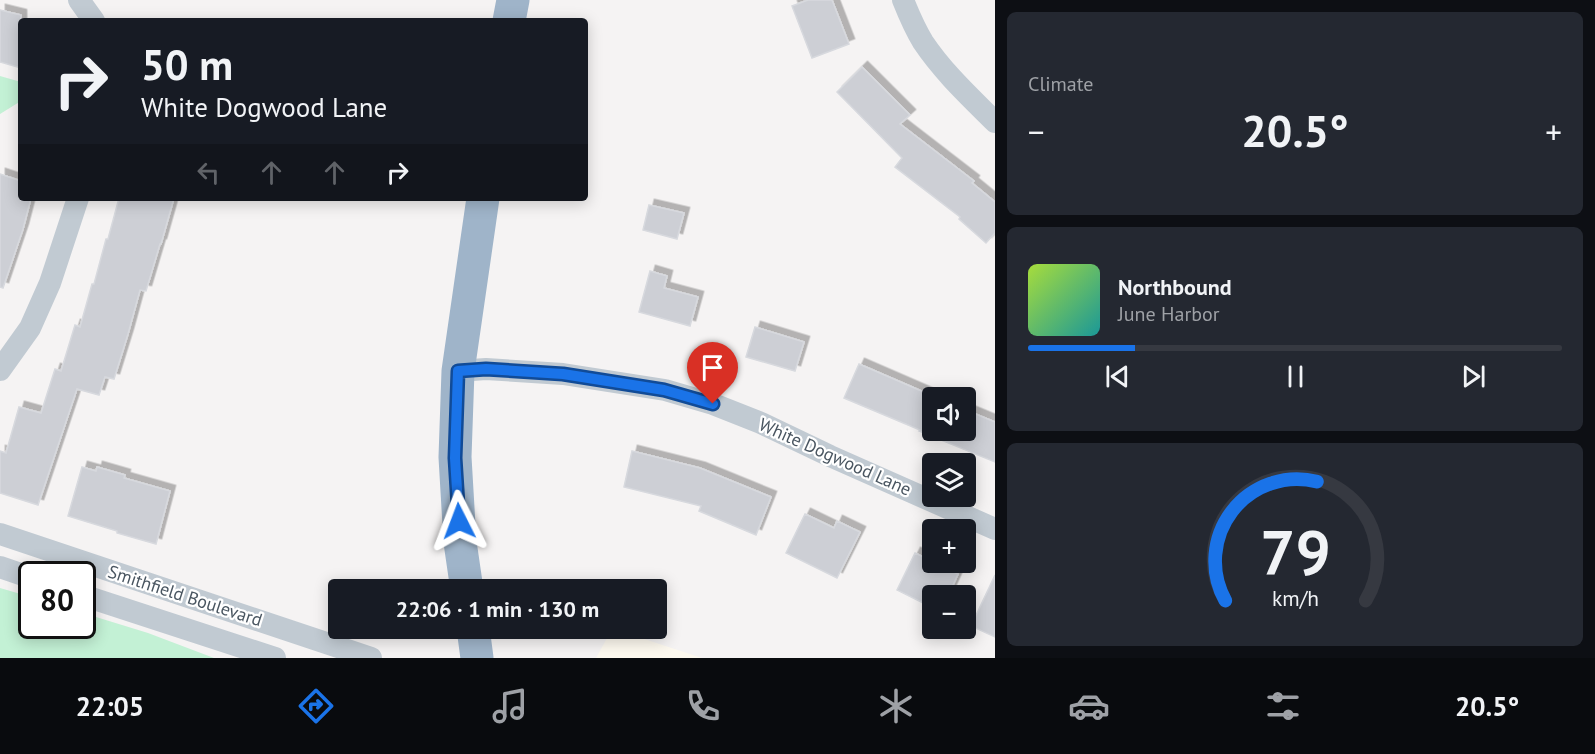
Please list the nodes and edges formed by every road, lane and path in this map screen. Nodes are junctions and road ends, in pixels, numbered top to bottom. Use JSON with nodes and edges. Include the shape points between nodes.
{"nodes":[{"id":1,"x":79,"y":0,"type":"edge"},
{"id":2,"x":513,"y":0,"type":"edge"},
{"id":3,"x":903,"y":0,"type":"edge"},
{"id":4,"x":92,"y":18,"type":"edge"},
{"id":5,"x":510,"y":18,"type":"edge"},
{"id":6,"x":995,"y":122,"type":"edge"},
{"id":7,"x":77,"y":201,"type":"edge"},
{"id":8,"x":483,"y":201,"type":"edge"},
{"id":9,"x":0,"y":370,"type":"edge"},
{"id":10,"x":458,"y":371,"type":"junction"},
{"id":11,"x":995,"y":529,"type":"edge"},
{"id":12,"x":0,"y":534,"type":"edge"},
{"id":13,"x":0,"y":567,"type":"edge"},
{"id":14,"x":18,"y":573,"type":"edge"},
{"id":15,"x":465,"y":579,"type":"edge"},
{"id":16,"x":96,"y":600,"type":"edge"},
{"id":17,"x":474,"y":639,"type":"edge"},
{"id":18,"x":275,"y":658,"type":"edge"},
{"id":19,"x":371,"y":658,"type":"edge"},
{"id":20,"x":477,"y":658,"type":"edge"}],
"edges":[{"from":1,"to":4,"type":"street"},
{"from":2,"to":5,"type":"highway"},
{"from":3,"to":6,"type":"street","via":[[924,42],[956,83]]},
{"from":7,"to":9,"type":"street","via":[[50,284],[30,328]]},
{"from":8,"to":10,"type":"highway"},
{"from":10,"to":11,"type":"street","name":"White Dogwood Lane","via":[[563,374],[664,390],[713,404]]},
{"from":10,"to":15,"type":"highway","via":[[455,458]]},
{"from":12,"to":19,"type":"street","name":"Smithfield Boulevard"},
{"from":13,"to":14,"type":"street"},
{"from":16,"to":18,"type":"street","name":"Smithfield Boulevard"},
{"from":17,"to":20,"type":"highway"}]}
